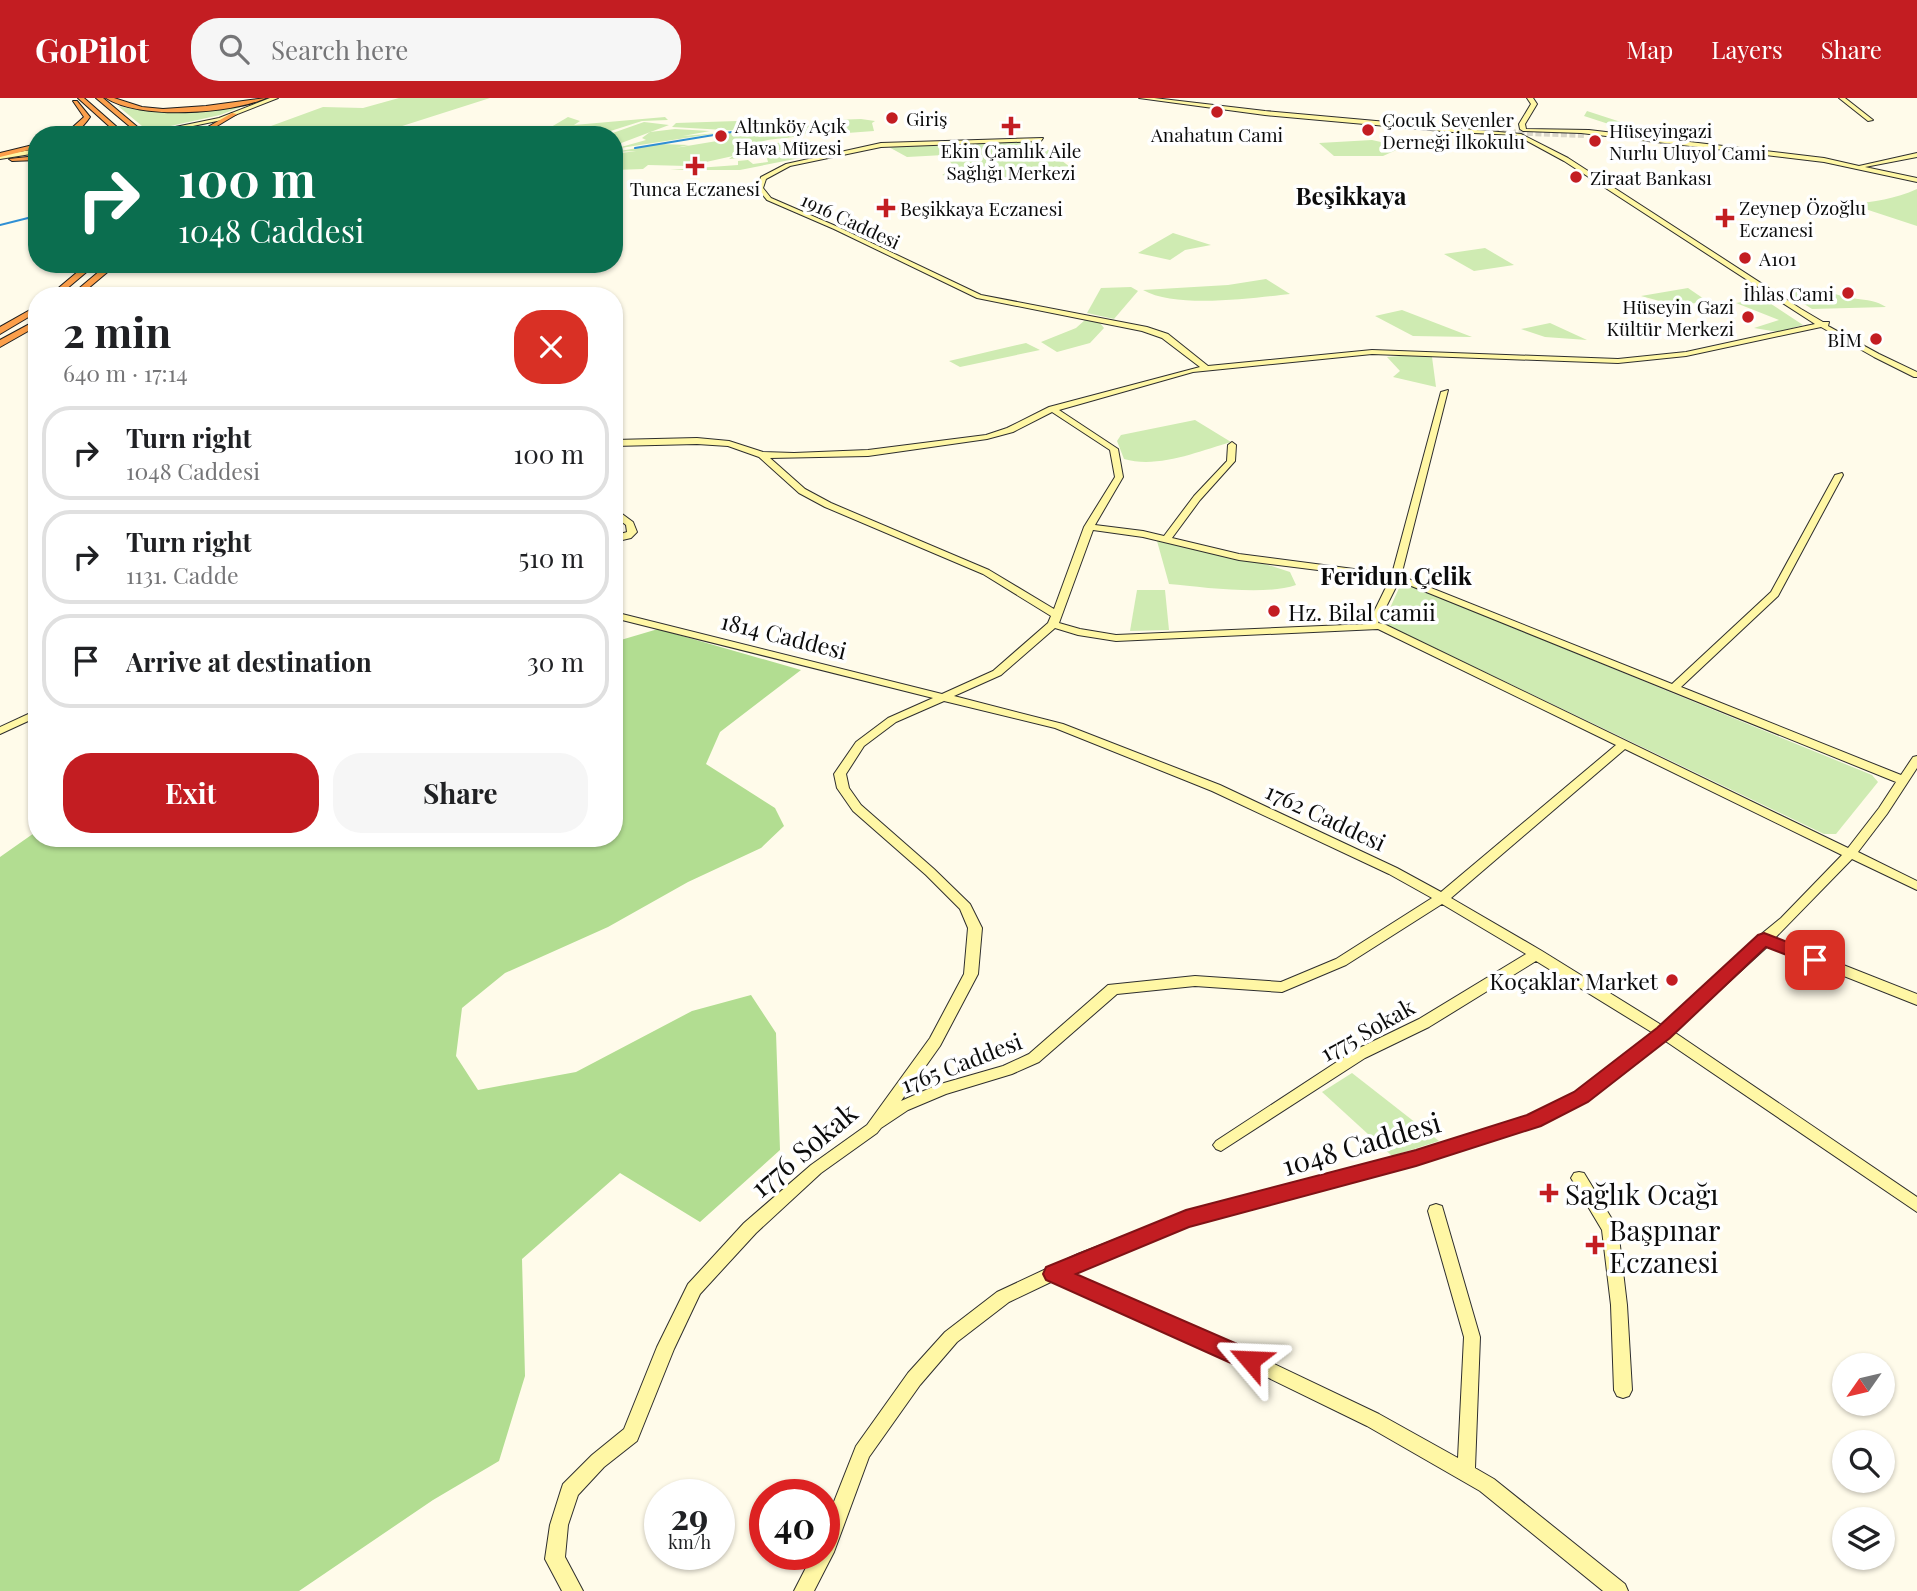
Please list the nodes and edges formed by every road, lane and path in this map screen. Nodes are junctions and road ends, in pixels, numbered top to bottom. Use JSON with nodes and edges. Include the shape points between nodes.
{"nodes":[{"id":1,"x":72,"y":98,"type":"edge"},
{"id":2,"x":81,"y":98,"type":"edge"},
{"id":3,"x":99,"y":98,"type":"edge"},
{"id":4,"x":109,"y":98,"type":"edge"},
{"id":5,"x":263,"y":98,"type":"edge"},
{"id":6,"x":272,"y":98,"type":"edge"},
{"id":7,"x":1142,"y":98,"type":"edge"},
{"id":8,"x":1161,"y":98,"type":"edge"},
{"id":9,"x":1521,"y":98,"type":"edge"},
{"id":10,"x":1531,"y":98,"type":"edge"},
{"id":11,"x":1842,"y":98,"type":"edge"},
{"id":12,"x":234,"y":114,"type":"junction"},
{"id":13,"x":1870,"y":120,"type":"dead end"},
{"id":14,"x":1345,"y":121,"type":"junction"},
{"id":15,"x":1367,"y":121,"type":"junction"},
{"id":16,"x":79,"y":126,"type":"edge"},
{"id":17,"x":114,"y":126,"type":"edge"},
{"id":18,"x":132,"y":126,"type":"edge"},
{"id":19,"x":180,"y":126,"type":"edge"},
{"id":20,"x":181,"y":126,"type":"edge"},
{"id":21,"x":213,"y":126,"type":"edge"},
{"id":22,"x":1494,"y":131,"type":"junction"},
{"id":23,"x":1522,"y":132,"type":"junction"},
{"id":24,"x":1545,"y":137,"type":"junction"},
{"id":25,"x":1041,"y":139,"type":"dead end"},
{"id":26,"x":1685,"y":146,"type":"junction"},
{"id":27,"x":1701,"y":146,"type":"junction"},
{"id":28,"x":28,"y":151,"type":"edge"},
{"id":29,"x":1917,"y":155,"type":"edge"},
{"id":30,"x":0,"y":157,"type":"edge"},
{"id":31,"x":28,"y":158,"type":"edge"},
{"id":32,"x":1854,"y":168,"type":"junction"},
{"id":33,"x":1917,"y":182,"type":"edge"},
{"id":34,"x":1664,"y":221,"type":"junction"},
{"id":35,"x":1674,"y":221,"type":"junction"},
{"id":36,"x":81,"y":273,"type":"edge"},
{"id":37,"x":102,"y":273,"type":"edge"},
{"id":38,"x":64,"y":287,"type":"edge"},
{"id":39,"x":85,"y":287,"type":"edge"},
{"id":40,"x":28,"y":314,"type":"edge"},
{"id":41,"x":1822,"y":325,"type":"junction"},
{"id":42,"x":28,"y":327,"type":"edge"},
{"id":43,"x":0,"y":331,"type":"edge"},
{"id":44,"x":0,"y":344,"type":"edge"},
{"id":45,"x":1206,"y":368,"type":"junction"},
{"id":46,"x":1917,"y":369,"type":"edge"},
{"id":47,"x":1917,"y":375,"type":"edge"},
{"id":48,"x":1445,"y":392,"type":"dead end"},
{"id":49,"x":1052,"y":409,"type":"junction"},
{"id":50,"x":623,"y":443,"type":"edge"},
{"id":51,"x":1232,"y":445,"type":"dead end"},
{"id":52,"x":762,"y":455,"type":"junction"},
{"id":53,"x":1839,"y":475,"type":"dead end"},
{"id":54,"x":623,"y":518,"type":"edge"},
{"id":55,"x":1089,"y":527,"type":"junction"},
{"id":56,"x":623,"y":537,"type":"edge"},
{"id":57,"x":1167,"y":539,"type":"junction"},
{"id":58,"x":1396,"y":577,"type":"junction"},
{"id":59,"x":623,"y":617,"type":"edge"},
{"id":60,"x":1055,"y":620,"type":"junction"},
{"id":61,"x":1371,"y":627,"type":"junction"},
{"id":62,"x":1673,"y":689,"type":"junction"},
{"id":63,"x":943,"y":696,"type":"junction"},
{"id":64,"x":28,"y":717,"type":"edge"},
{"id":65,"x":881,"y":729,"type":"joint"},
{"id":66,"x":0,"y":731,"type":"edge"},
{"id":67,"x":1625,"y":743,"type":"junction"},
{"id":68,"x":1917,"y":758,"type":"edge"},
{"id":69,"x":1903,"y":780,"type":"junction"},
{"id":70,"x":1849,"y":855,"type":"junction"},
{"id":71,"x":1917,"y":886,"type":"edge"},
{"id":72,"x":1442,"y":898,"type":"junction"},
{"id":73,"x":1764,"y":939,"type":"junction"},
{"id":74,"x":1537,"y":954,"type":"junction"},
{"id":75,"x":1917,"y":1000,"type":"edge"},
{"id":76,"x":1664,"y":1033,"type":"junction"},
{"id":77,"x":872,"y":1129,"type":"junction"},
{"id":78,"x":1221,"y":1145,"type":"dead end"},
{"id":79,"x":1579,"y":1178,"type":"dead end"},
{"id":80,"x":1917,"y":1205,"type":"edge"},
{"id":81,"x":1436,"y":1211,"type":"dead end"},
{"id":82,"x":1054,"y":1274,"type":"junction"},
{"id":83,"x":1623,"y":1390,"type":"dead end"},
{"id":84,"x":1466,"y":1473,"type":"junction"},
{"id":85,"x":840,"y":1510,"type":"edge"},
{"id":86,"x":815,"y":1570,"type":"edge"},
{"id":87,"x":573,"y":1591,"type":"edge"},
{"id":88,"x":804,"y":1591,"type":"edge"},
{"id":89,"x":1618,"y":1591,"type":"edge"}],
"edges":[{"from":1,"to":16,"type":"highway","via":[[87,117]]},
{"from":2,"to":17,"type":"highway"},
{"from":3,"to":18,"type":"highway"},
{"from":4,"to":5,"type":"highway","via":[[128,106],[169,109]]},
{"from":6,"to":12,"type":"street"},
{"from":6,"to":19,"type":"street"},
{"from":7,"to":14,"type":"street"},
{"from":8,"to":15,"type":"street"},
{"from":9,"to":10,"type":"street"},
{"from":9,"to":23,"type":"street"},
{"from":10,"to":23,"type":"street","via":[[1534,104]]},
{"from":11,"to":13,"type":"street"},
{"from":12,"to":20,"type":"street"},
{"from":12,"to":21,"type":"highway"},
{"from":14,"to":15,"type":"street","via":[[1460,129]]},
{"from":14,"to":22,"type":"street"},
{"from":15,"to":22,"type":"street"},
{"from":22,"to":23,"type":"street"},
{"from":22,"to":24,"type":"main road"},
{"from":23,"to":24,"type":"street"},
{"from":23,"to":24,"type":"street"},
{"from":24,"to":26,"type":"street"},
{"from":24,"to":27,"type":"street","via":[[1605,134]]},
{"from":24,"to":34,"type":"street"},
{"from":24,"to":35,"type":"street"},
{"from":25,"to":45,"type":"street","name":"1916 Caddesi","via":[[881,145],[788,165],[763,178],[761,188],[769,199],[972,295],[1144,329],[1165,336]]},
{"from":26,"to":27,"type":"street","via":[[1584,134]]},
{"from":26,"to":32,"type":"street"},
{"from":27,"to":32,"type":"street","via":[[1824,160]]},
{"from":28,"to":30,"type":"highway"},
{"from":29,"to":32,"type":"street"},
{"from":30,"to":31,"type":"highway"},
{"from":32,"to":33,"type":"street"},
{"from":34,"to":35,"type":"street"},
{"from":34,"to":41,"type":"street","via":[[1773,297]]},
{"from":35,"to":41,"type":"street"},
{"from":36,"to":38,"type":"highway"},
{"from":37,"to":39,"type":"highway"},
{"from":40,"to":43,"type":"highway"},
{"from":41,"to":45,"type":"street","via":[[1686,354],[1618,361],[1372,352]]},
{"from":41,"to":46,"type":"street"},
{"from":41,"to":47,"type":"street"},
{"from":42,"to":44,"type":"highway"},
{"from":45,"to":49,"type":"street"},
{"from":48,"to":58,"type":"street"},
{"from":49,"to":52,"type":"street","via":[[1010,430],[961,442],[867,453]]},
{"from":49,"to":55,"type":"street","via":[[1114,449],[1119,477]]},
{"from":50,"to":52,"type":"street","via":[[697,441],[729,444]]},
{"from":51,"to":57,"type":"street","via":[[1231,461]]},
{"from":52,"to":60,"type":"street","via":[[802,491],[986,572]]},
{"from":53,"to":62,"type":"street","via":[[1775,594]]},
{"from":54,"to":56,"type":"street","via":[[632,532]]},
{"from":55,"to":57,"type":"street"},
{"from":55,"to":60,"type":"street"},
{"from":57,"to":58,"type":"street","via":[[1238,557]]},
{"from":58,"to":61,"type":"street"},
{"from":58,"to":62,"type":"street"},
{"from":59,"to":63,"type":"street","name":"1814 Caddesi"},
{"from":60,"to":61,"type":"street","via":[[1079,632],[1116,638]]},
{"from":60,"to":63,"type":"street","via":[[997,673]]},
{"from":61,"to":67,"type":"street","via":[[1380,626]]},
{"from":62,"to":69,"type":"street"},
{"from":63,"to":65,"type":"main road"},
{"from":63,"to":72,"type":"main road","name":"1762 Caddesi","via":[[1059,726],[1213,786]]},
{"from":64,"to":66,"type":"street"},
{"from":65,"to":77,"type":"street","name":"1776 Sokak","via":[[848,759],[840,774],[843,788],[857,808],[965,907],[975,928],[971,974],[935,1042]]},
{"from":67,"to":70,"type":"street"},
{"from":67,"to":72,"type":"street","name":"1765 Caddesi"},
{"from":68,"to":69,"type":"main road","name":"1048 Caddesi"},
{"from":69,"to":70,"type":"main road","name":"1048 Caddesi"},
{"from":70,"to":71,"type":"street"},
{"from":70,"to":73,"type":"main road","name":"1048 Caddesi"},
{"from":72,"to":74,"type":"main road","name":"1762 Caddesi"},
{"from":72,"to":77,"type":"street","name":"1765 Caddesi","via":[[1341,962],[1282,987],[1195,981],[1113,989],[1034,1058],[932,1093],[903,1106]]},
{"from":73,"to":75,"type":"street"},
{"from":73,"to":76,"type":"main road","name":"1048 Caddesi"},
{"from":74,"to":76,"type":"main road","name":"1762 Caddesi"},
{"from":74,"to":78,"type":"street","name":"1775 Sokak","via":[[1424,1023],[1360,1054]]},
{"from":76,"to":80,"type":"street"},
{"from":76,"to":82,"type":"main road","name":"1048 Caddesi","via":[[1581,1097],[1534,1121],[1416,1158],[1186,1219]]},
{"from":77,"to":87,"type":"street","name":"1776 Sokak","via":[[816,1169],[750,1228],[694,1289],[631,1435],[570,1490],[555,1559]]},
{"from":79,"to":83,"type":"street","via":[[1610,1229]]},
{"from":81,"to":84,"type":"street","via":[[1472,1337]]},
{"from":82,"to":84,"type":"street","via":[[1262,1366],[1373,1420]]},
{"from":82,"to":85,"type":"main road","name":"1048 Caddesi","via":[[1003,1297],[951,1337],[914,1379],[862,1452]]},
{"from":84,"to":89,"type":"street"},
{"from":86,"to":88,"type":"street","name":"1048 Caddesi"}]}
